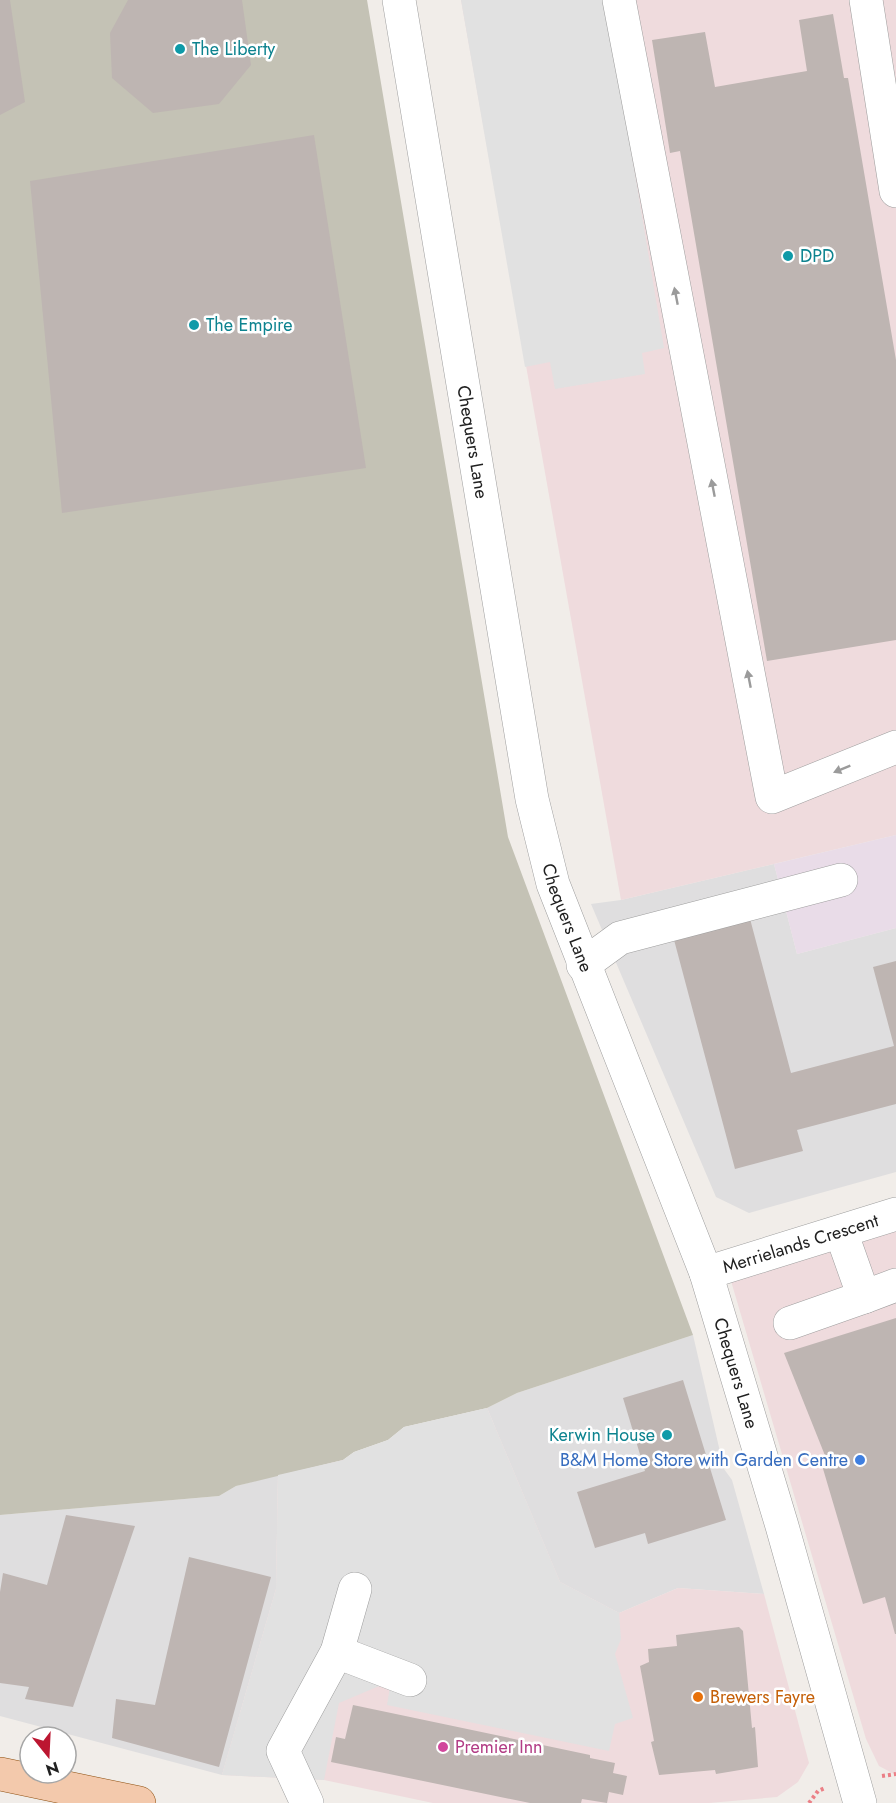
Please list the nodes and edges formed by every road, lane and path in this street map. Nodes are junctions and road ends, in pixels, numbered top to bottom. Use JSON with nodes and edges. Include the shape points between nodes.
{"nodes":[{"id":1,"x":399,"y":0,"type":"edge"},
{"id":2,"x":619,"y":0,"type":"edge"},
{"id":3,"x":866,"y":0,"type":"edge"},
{"id":4,"x":888,"y":81,"type":"edge"},
{"id":5,"x":896,"y":191,"type":"edge"},
{"id":6,"x":896,"y":747,"type":"edge"},
{"id":7,"x":841,"y":880,"type":"dead end"},
{"id":8,"x":583,"y":965,"type":"junction"},
{"id":9,"x":896,"y":1214,"type":"edge"},
{"id":10,"x":841,"y":1232,"type":"junction"},
{"id":11,"x":706,"y":1273,"type":"junction"},
{"id":12,"x":896,"y":1285,"type":"edge"},
{"id":13,"x":864,"y":1297,"type":"junction"},
{"id":14,"x":790,"y":1323,"type":"dead end"},
{"id":15,"x":355,"y":1589,"type":"dead end"},
{"id":16,"x":337,"y":1652,"type":"junction"},
{"id":17,"x":410,"y":1680,"type":"dead end"},
{"id":18,"x":0,"y":1774,"type":"edge"},
{"id":19,"x":896,"y":1774,"type":"edge"},
{"id":20,"x":884,"y":1775,"type":"dead end"},
{"id":21,"x":825,"y":1788,"type":"dead end"},
{"id":22,"x":138,"y":1803,"type":"edge"},
{"id":23,"x":307,"y":1803,"type":"edge"},
{"id":24,"x":809,"y":1803,"type":"edge"},
{"id":25,"x":860,"y":1803,"type":"edge"}],
"edges":[{"from":1,"to":8,"type":"street","name":"Chequers Lane","via":[[532,799],[553,884]]},
{"from":6,"to":2,"type":"street","one_way":true,"via":[[772,797]]},
{"from":3,"to":4,"type":"street"},
{"from":4,"to":5,"type":"street"},
{"from":7,"to":8,"type":"street","via":[[620,938]]},
{"from":8,"to":11,"type":"street","name":"Chequers Lane"},
{"from":9,"to":10,"type":"street","name":"Merrielands Crescent"},
{"from":10,"to":11,"type":"street","name":"Merrielands Crescent"},
{"from":10,"to":13,"type":"street"},
{"from":11,"to":25,"type":"street","name":"Chequers Lane"},
{"from":12,"to":13,"type":"street"},
{"from":13,"to":14,"type":"street"},
{"from":15,"to":16,"type":"street"},
{"from":16,"to":17,"type":"street"},
{"from":16,"to":23,"type":"street","via":[[283,1751]]},
{"from":18,"to":22,"type":"main road"},
{"from":19,"to":20,"type":"path"},
{"from":21,"to":24,"type":"path"}]}
